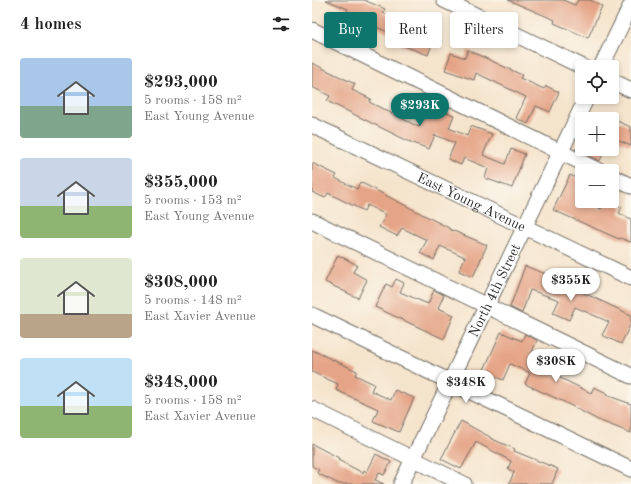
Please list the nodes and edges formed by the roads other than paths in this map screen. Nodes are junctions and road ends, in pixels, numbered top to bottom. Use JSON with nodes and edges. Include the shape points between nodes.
{"nodes":[{"id":1,"x":444,"y":0,"type":"edge"},
{"id":2,"x":631,"y":5,"type":"edge"},
{"id":3,"x":312,"y":30,"type":"edge"},
{"id":4,"x":605,"y":60,"type":"edge"},
{"id":5,"x":575,"y":63,"type":"edge"},
{"id":6,"x":619,"y":84,"type":"edge"},
{"id":7,"x":631,"y":90,"type":"edge"},
{"id":8,"x":584,"y":104,"type":"edge"},
{"id":9,"x":312,"y":125,"type":"edge"},
{"id":10,"x":561,"y":152,"type":"junction"},
{"id":11,"x":585,"y":164,"type":"edge"},
{"id":12,"x":619,"y":180,"type":"edge"},
{"id":13,"x":631,"y":186,"type":"edge"},
{"id":14,"x":312,"y":221,"type":"edge"},
{"id":15,"x":525,"y":227,"type":"junction"},
{"id":16,"x":631,"y":278,"type":"edge"},
{"id":17,"x":487,"y":306,"type":"junction"},
{"id":18,"x":312,"y":315,"type":"edge"},
{"id":19,"x":631,"y":376,"type":"edge"},
{"id":20,"x":450,"y":382,"type":"junction"},
{"id":21,"x":312,"y":409,"type":"edge"},
{"id":22,"x":413,"y":459,"type":"junction"},
{"id":23,"x":631,"y":470,"type":"edge"},
{"id":24,"x":401,"y":484,"type":"edge"},
{"id":25,"x":464,"y":484,"type":"edge"}],
"edges":[{"from":1,"to":5,"type":"street"},
{"from":2,"to":4,"type":"street"},
{"from":3,"to":10,"type":"street"},
{"from":6,"to":7,"type":"street"},
{"from":8,"to":10,"type":"street","name":"North 4th Street"},
{"from":9,"to":15,"type":"street","name":"East Young Avenue"},
{"from":10,"to":11,"type":"street"},
{"from":10,"to":15,"type":"street","name":"North 4th Street"},
{"from":12,"to":13,"type":"street"},
{"from":14,"to":17,"type":"street"},
{"from":15,"to":16,"type":"street","name":"East Young Avenue"},
{"from":15,"to":17,"type":"street","name":"North 4th Street"},
{"from":17,"to":19,"type":"street"},
{"from":17,"to":20,"type":"street","name":"North 4th Street"},
{"from":18,"to":20,"type":"street"},
{"from":20,"to":22,"type":"street","name":"North 4th Street"},
{"from":20,"to":23,"type":"street"},
{"from":21,"to":22,"type":"street"},
{"from":22,"to":24,"type":"street","name":"North 4th Street"},
{"from":22,"to":25,"type":"street"}]}
